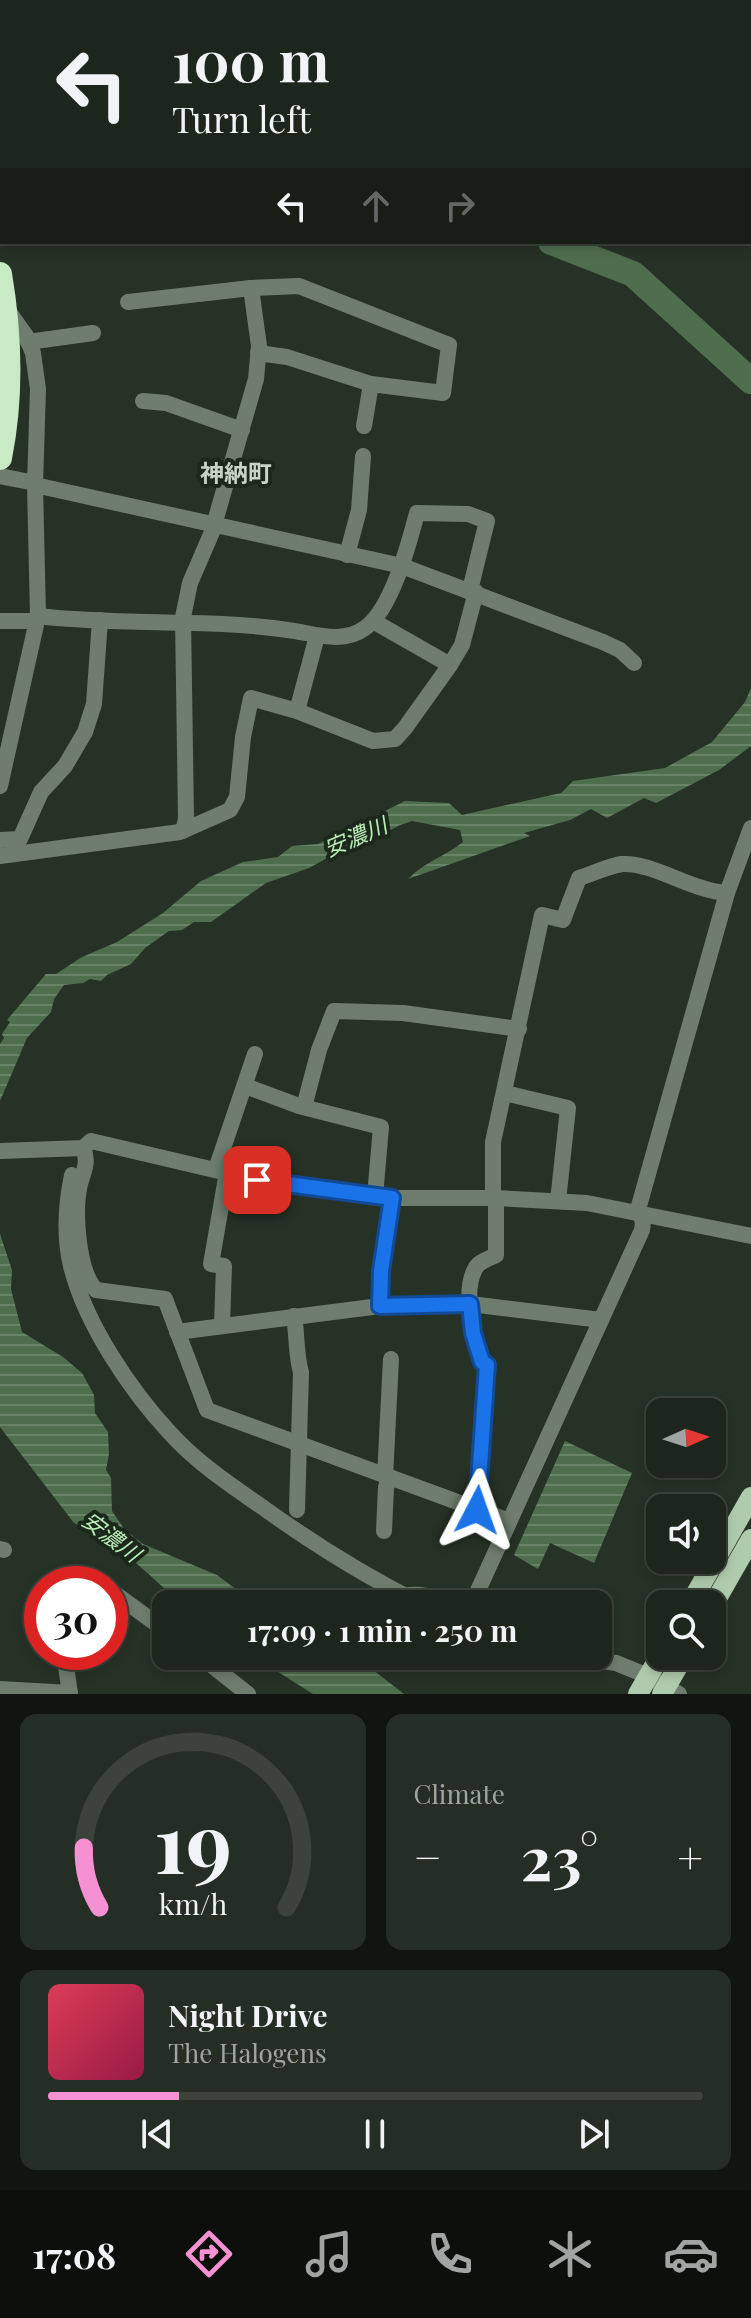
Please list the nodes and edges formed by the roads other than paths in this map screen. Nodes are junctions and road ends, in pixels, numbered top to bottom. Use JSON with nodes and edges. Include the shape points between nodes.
{"nodes":[{"id":1,"x":0,"y":274,"type":"edge"},
{"id":2,"x":251,"y":288,"type":"junction"},
{"id":3,"x":128,"y":302,"type":"dead end"},
{"id":4,"x":5,"y":306,"type":"junction"},
{"id":5,"x":93,"y":333,"type":"dead end"},
{"id":6,"x":28,"y":342,"type":"junction"},
{"id":7,"x":258,"y":353,"type":"junction"},
{"id":8,"x":371,"y":384,"type":"junction"},
{"id":9,"x":4,"y":391,"type":"edge"},
{"id":10,"x":143,"y":401,"type":"dead end"},
{"id":11,"x":364,"y":426,"type":"dead end"},
{"id":12,"x":242,"y":430,"type":"junction"},
{"id":13,"x":363,"y":456,"type":"dead end"},
{"id":14,"x":0,"y":458,"type":"edge"},
{"id":15,"x":0,"y":476,"type":"edge"},
{"id":16,"x":35,"y":484,"type":"junction"},
{"id":17,"x":213,"y":522,"type":"junction"},
{"id":18,"x":347,"y":555,"type":"junction"},
{"id":19,"x":402,"y":566,"type":"junction"},
{"id":20,"x":473,"y":591,"type":"junction"},
{"id":21,"x":37,"y":618,"type":"junction"},
{"id":22,"x":100,"y":620,"type":"junction"},
{"id":23,"x":0,"y":621,"type":"edge"},
{"id":24,"x":373,"y":621,"type":"junction"},
{"id":25,"x":185,"y":624,"type":"junction"},
{"id":26,"x":317,"y":636,"type":"junction"},
{"id":27,"x":634,"y":663,"type":"dead end"},
{"id":28,"x":450,"y":665,"type":"junction"},
{"id":29,"x":297,"y":711,"type":"junction"},
{"id":30,"x":0,"y":786,"type":"edge"},
{"id":31,"x":751,"y":828,"type":"edge"},
{"id":32,"x":183,"y":831,"type":"junction"},
{"id":33,"x":0,"y":840,"type":"edge"},
{"id":34,"x":0,"y":856,"type":"edge"},
{"id":35,"x":727,"y":893,"type":"junction"},
{"id":36,"x":519,"y":1029,"type":"junction"},
{"id":37,"x":255,"y":1054,"type":"dead end"},
{"id":38,"x":245,"y":1086,"type":"junction"},
{"id":39,"x":505,"y":1093,"type":"junction"},
{"id":40,"x":304,"y":1107,"type":"junction"},
{"id":41,"x":83,"y":1148,"type":"junction"},
{"id":42,"x":0,"y":1151,"type":"edge"},
{"id":43,"x":221,"y":1170,"type":"junction"},
{"id":44,"x":384,"y":1197,"type":"junction"},
{"id":45,"x":494,"y":1198,"type":"junction"},
{"id":46,"x":558,"y":1201,"type":"junction"},
{"id":47,"x":638,"y":1213,"type":"junction"},
{"id":48,"x":751,"y":1236,"type":"edge"},
{"id":49,"x":470,"y":1304,"type":"junction"},
{"id":50,"x":380,"y":1306,"type":"junction"},
{"id":51,"x":294,"y":1316,"type":"junction"},
{"id":52,"x":601,"y":1320,"type":"junction"},
{"id":53,"x":222,"y":1326,"type":"junction"},
{"id":54,"x":177,"y":1332,"type":"junction"},
{"id":55,"x":391,"y":1359,"type":"dead end"},
{"id":56,"x":299,"y":1445,"type":"junction"},
{"id":57,"x":387,"y":1478,"type":"junction"},
{"id":58,"x":751,"y":1497,"type":"edge"},
{"id":59,"x":297,"y":1510,"type":"dead end"},
{"id":60,"x":477,"y":1510,"type":"junction"},
{"id":61,"x":509,"y":1521,"type":"junction"},
{"id":62,"x":384,"y":1531,"type":"dead end"},
{"id":63,"x":751,"y":1539,"type":"edge"},
{"id":64,"x":395,"y":1590,"type":"edge"},
{"id":65,"x":478,"y":1590,"type":"edge"},
{"id":66,"x":698,"y":1590,"type":"edge"},
{"id":67,"x":722,"y":1590,"type":"edge"},
{"id":68,"x":128,"y":1603,"type":"edge"},
{"id":69,"x":152,"y":1621,"type":"edge"},
{"id":70,"x":612,"y":1662,"type":"edge"},
{"id":71,"x":67,"y":1670,"type":"edge"},
{"id":72,"x":218,"y":1670,"type":"edge"},
{"id":73,"x":678,"y":1670,"type":"edge"},
{"id":74,"x":643,"y":1685,"type":"edge"},
{"id":75,"x":0,"y":1689,"type":"edge"},
{"id":76,"x":669,"y":1691,"type":"edge"},
{"id":77,"x":70,"y":1694,"type":"edge"},
{"id":78,"x":248,"y":1694,"type":"edge"}],
"edges":[{"from":1,"to":4,"type":"highway"},
{"from":2,"to":3,"type":"street"},
{"from":2,"to":7,"type":"street"},
{"from":2,"to":8,"type":"street","via":[[299,286],[449,345],[443,393]]},
{"from":4,"to":6,"type":"street"},
{"from":4,"to":9,"type":"highway"},
{"from":5,"to":6,"type":"street"},
{"from":6,"to":16,"type":"street","via":[[38,389]]},
{"from":7,"to":8,"type":"street"},
{"from":7,"to":12,"type":"street"},
{"from":8,"to":11,"type":"street"},
{"from":9,"to":14,"type":"highway"},
{"from":10,"to":12,"type":"street","via":[[166,403]]},
{"from":12,"to":17,"type":"street"},
{"from":13,"to":18,"type":"street","via":[[359,510]]},
{"from":15,"to":16,"type":"street"},
{"from":16,"to":17,"type":"street"},
{"from":16,"to":21,"type":"street"},
{"from":17,"to":18,"type":"street"},
{"from":17,"to":25,"type":"street","via":[[190,583]]},
{"from":18,"to":19,"type":"street"},
{"from":19,"to":20,"type":"street"},
{"from":19,"to":20,"type":"street","via":[[417,513],[468,514],[487,521]]},
{"from":19,"to":24,"type":"street"},
{"from":20,"to":27,"type":"street","via":[[610,645]]},
{"from":20,"to":28,"type":"street","via":[[462,645]]},
{"from":21,"to":22,"type":"street"},
{"from":21,"to":23,"type":"street"},
{"from":21,"to":30,"type":"street"},
{"from":22,"to":25,"type":"street"},
{"from":22,"to":33,"type":"street","via":[[94,704],[85,732],[41,792],[20,839]]},
{"from":24,"to":26,"type":"street","via":[[347,636]]},
{"from":24,"to":28,"type":"street"},
{"from":25,"to":26,"type":"street","via":[[235,624]]},
{"from":25,"to":32,"type":"street"},
{"from":26,"to":29,"type":"street"},
{"from":28,"to":29,"type":"street","via":[[390,741],[373,741]]},
{"from":29,"to":32,"type":"street","via":[[251,698],[236,802],[218,817]]},
{"from":31,"to":35,"type":"street"},
{"from":32,"to":34,"type":"street"},
{"from":35,"to":36,"type":"street","via":[[709,892],[628,864],[579,878],[563,920],[542,915]]},
{"from":35,"to":47,"type":"street"},
{"from":36,"to":39,"type":"street"},
{"from":36,"to":40,"type":"street","via":[[403,1013],[334,1011]]},
{"from":37,"to":38,"type":"street"},
{"from":38,"to":40,"type":"street"},
{"from":38,"to":43,"type":"street","via":[[228,1130]]},
{"from":39,"to":45,"type":"street","via":[[492,1151]]},
{"from":39,"to":46,"type":"street","via":[[568,1108]]},
{"from":40,"to":44,"type":"street","via":[[381,1127]]},
{"from":41,"to":42,"type":"street"},
{"from":41,"to":43,"type":"street","via":[[91,1141]]},
{"from":41,"to":54,"type":"street","via":[[87,1158],[79,1186],[79,1242],[85,1270],[96,1290],[165,1299]]},
{"from":41,"to":64,"type":"street","via":[[67,1201],[71,1265],[87,1310],[127,1377],[171,1434],[229,1485]]},
{"from":43,"to":44,"type":"street"},
{"from":43,"to":53,"type":"street","via":[[211,1264],[224,1266]]},
{"from":44,"to":45,"type":"street"},
{"from":44,"to":50,"type":"street"},
{"from":45,"to":46,"type":"street"},
{"from":45,"to":49,"type":"street","via":[[496,1255],[475,1269]]},
{"from":46,"to":47,"type":"street"},
{"from":47,"to":48,"type":"street"},
{"from":47,"to":52,"type":"street","via":[[642,1230]]},
{"from":49,"to":50,"type":"street"},
{"from":49,"to":52,"type":"street"},
{"from":49,"to":60,"type":"street","via":[[473,1333],[487,1365]]},
{"from":50,"to":51,"type":"street"},
{"from":51,"to":53,"type":"street"},
{"from":51,"to":56,"type":"street","via":[[301,1372]]},
{"from":52,"to":61,"type":"street"},
{"from":53,"to":54,"type":"street"},
{"from":54,"to":56,"type":"street","via":[[207,1410]]},
{"from":55,"to":57,"type":"street"},
{"from":56,"to":57,"type":"street"},
{"from":56,"to":59,"type":"street"},
{"from":57,"to":60,"type":"street"},
{"from":57,"to":62,"type":"street"},
{"from":58,"to":66,"type":"main road"},
{"from":60,"to":61,"type":"street"},
{"from":61,"to":65,"type":"street"},
{"from":63,"to":67,"type":"main road"},
{"from":68,"to":69,"type":"street"},
{"from":70,"to":74,"type":"street"},
{"from":71,"to":77,"type":"street"},
{"from":72,"to":78,"type":"street"},
{"from":73,"to":76,"type":"main road"},
{"from":74,"to":76,"type":"street"},
{"from":75,"to":77,"type":"street"}]}
